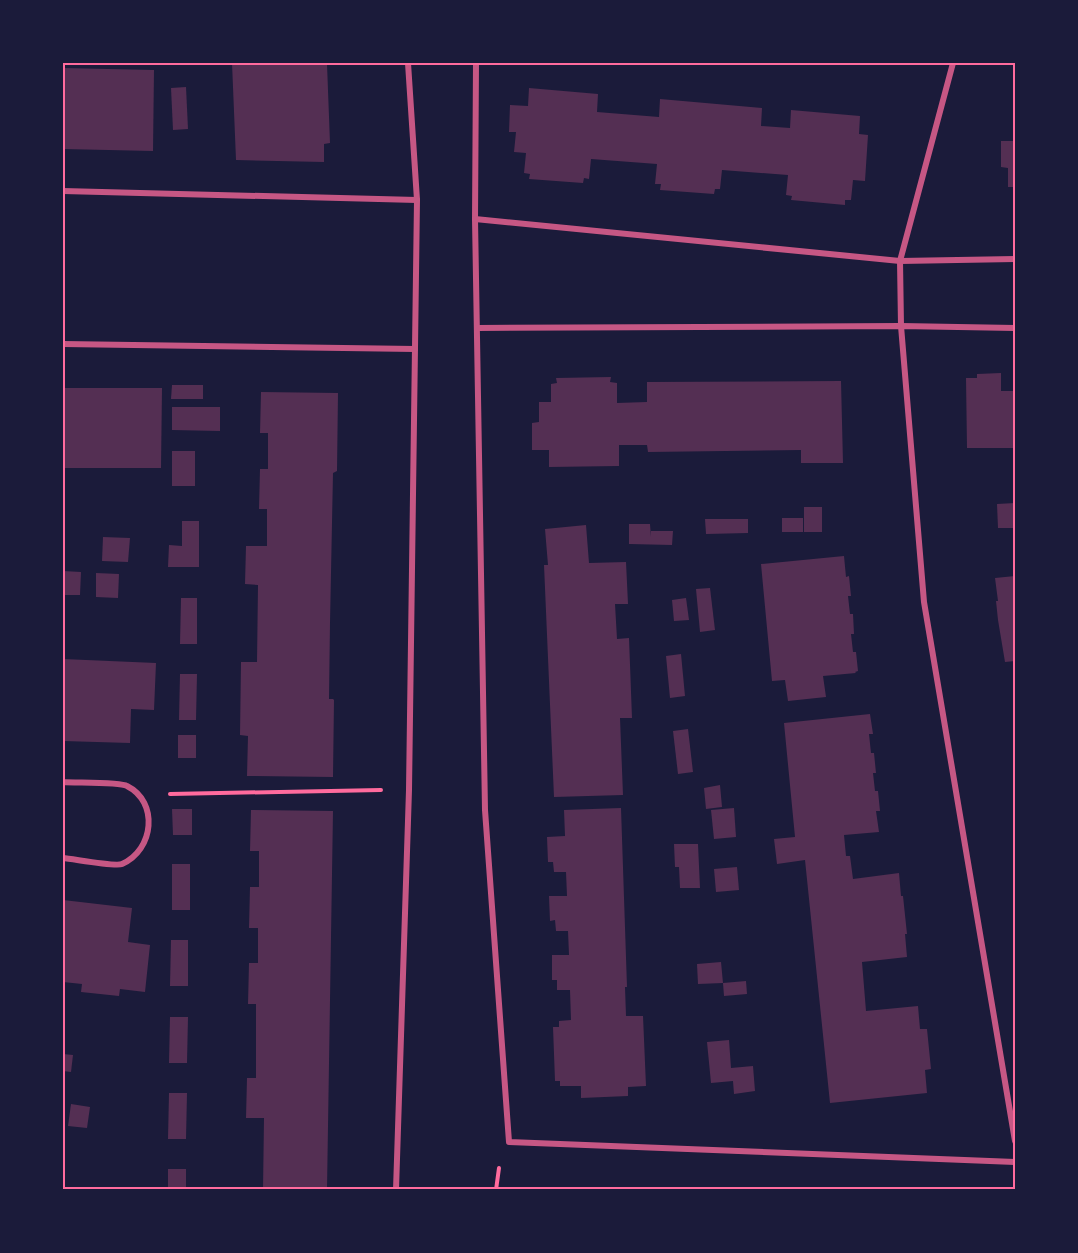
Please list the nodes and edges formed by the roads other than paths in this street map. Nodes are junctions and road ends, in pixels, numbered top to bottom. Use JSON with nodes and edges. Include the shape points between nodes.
{"nodes":[{"id":1,"x":408,"y":63,"type":"edge"},
{"id":2,"x":476,"y":63,"type":"edge"},
{"id":3,"x":953,"y":63,"type":"edge"},
{"id":4,"x":63,"y":191,"type":"edge"},
{"id":5,"x":417,"y":200,"type":"junction"},
{"id":6,"x":475,"y":219,"type":"junction"},
{"id":7,"x":1015,"y":259,"type":"edge"},
{"id":8,"x":900,"y":261,"type":"junction"},
{"id":9,"x":901,"y":326,"type":"junction"},
{"id":10,"x":477,"y":328,"type":"junction"},
{"id":11,"x":1015,"y":328,"type":"edge"},
{"id":12,"x":63,"y":344,"type":"edge"},
{"id":13,"x":415,"y":349,"type":"junction"},
{"id":14,"x":63,"y":782,"type":"edge"},
{"id":15,"x":63,"y":858,"type":"edge"},
{"id":16,"x":1015,"y":1141,"type":"edge"},
{"id":17,"x":1015,"y":1162,"type":"edge"},
{"id":18,"x":396,"y":1190,"type":"edge"}],
"edges":[{"from":1,"to":5,"type":"street"},
{"from":2,"to":6,"type":"street"},
{"from":3,"to":8,"type":"street"},
{"from":4,"to":5,"type":"street"},
{"from":5,"to":13,"type":"street"},
{"from":6,"to":8,"type":"street"},
{"from":6,"to":10,"type":"street"},
{"from":7,"to":8,"type":"street"},
{"from":8,"to":9,"type":"street"},
{"from":9,"to":10,"type":"street"},
{"from":9,"to":11,"type":"street"},
{"from":9,"to":16,"type":"street","via":[[924,602]]},
{"from":10,"to":17,"type":"street","via":[[485,810],[509,1142]]},
{"from":12,"to":13,"type":"street"},
{"from":13,"to":18,"type":"street","via":[[409,790]]},
{"from":14,"to":15,"type":"street","via":[[126,785],[140,795],[150,824],[146,841],[120,865]]}]}
